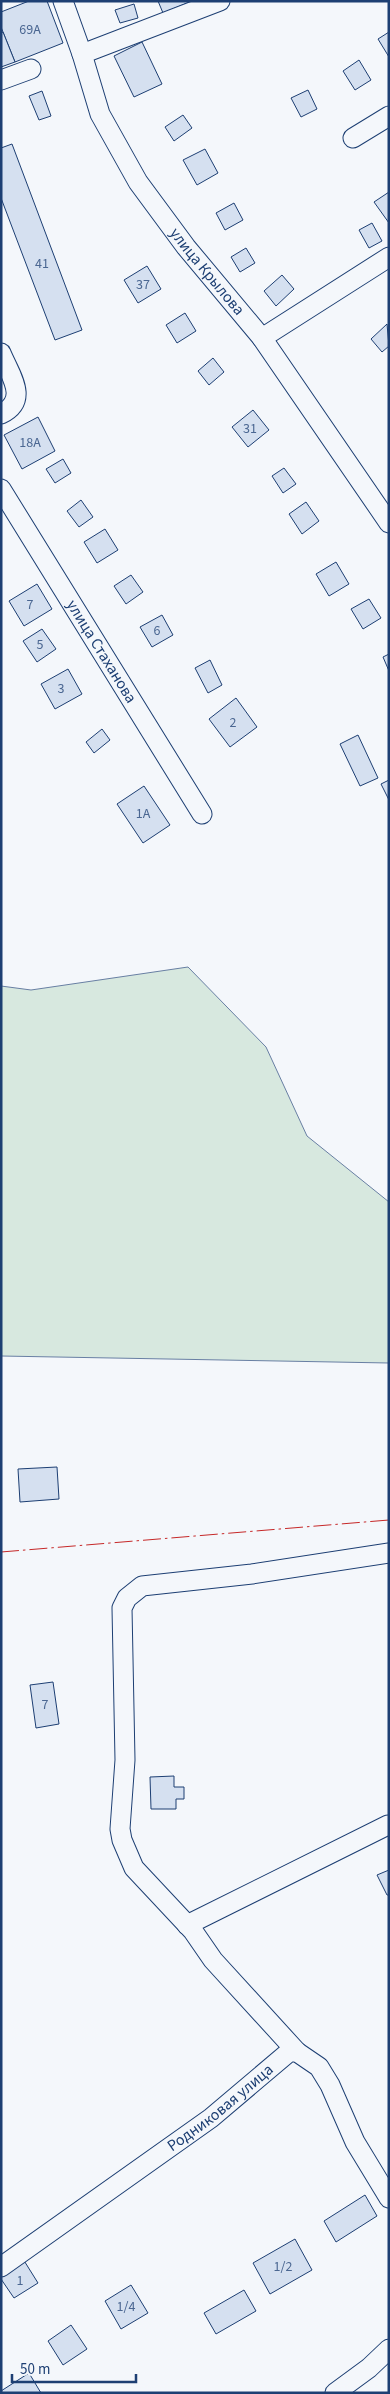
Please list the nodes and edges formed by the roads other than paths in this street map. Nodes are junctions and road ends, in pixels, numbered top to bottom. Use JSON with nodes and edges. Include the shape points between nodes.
{"nodes":[{"id":1,"x":63,"y":1,"type":"edge"},
{"id":2,"x":220,"y":1,"type":"edge"},
{"id":3,"x":82,"y":54,"type":"junction"},
{"id":4,"x":31,"y":69,"type":"dead end"},
{"id":5,"x":1,"y":80,"type":"edge"},
{"id":6,"x":389,"y":116,"type":"edge"},
{"id":7,"x":353,"y":138,"type":"dead end"},
{"id":8,"x":389,"y":257,"type":"edge"},
{"id":9,"x":262,"y":338,"type":"junction"},
{"id":10,"x":1,"y":353,"type":"edge"},
{"id":11,"x":1,"y":414,"type":"edge"},
{"id":12,"x":1,"y":489,"type":"edge"},
{"id":13,"x":389,"y":523,"type":"edge"},
{"id":14,"x":202,"y":814,"type":"dead end"},
{"id":15,"x":389,"y":1553,"type":"edge"},
{"id":16,"x":388,"y":1825,"type":"edge"},
{"id":17,"x":187,"y":1925,"type":"junction"},
{"id":18,"x":297,"y":2052,"type":"junction"},
{"id":19,"x":389,"y":2198,"type":"edge"},
{"id":20,"x":1,"y":2267,"type":"edge"},
{"id":21,"x":389,"y":2349,"type":"edge"},
{"id":22,"x":335,"y":2393,"type":"edge"}],
"edges":[{"from":1,"to":3,"type":"street","name":"улица Крылова"},
{"from":2,"to":3,"type":"street"},
{"from":3,"to":9,"type":"street","name":"улица Крылова","via":[[100,114],[138,182],[186,247]]},
{"from":4,"to":5,"type":"street"},
{"from":6,"to":7,"type":"street"},
{"from":8,"to":9,"type":"street"},
{"from":9,"to":13,"type":"street","name":"улица Крылова"},
{"from":10,"to":11,"type":"street","via":[[17,397],[10,410]]},
{"from":12,"to":14,"type":"street","name":"улица Стаханова"},
{"from":15,"to":17,"type":"street","via":[[252,1574],[142,1586],[127,1598],[121,1616],[125,1760],[122,1840],[134,1868]]},
{"from":16,"to":17,"type":"street"},
{"from":17,"to":18,"type":"street","via":[[213,1960]]},
{"from":18,"to":19,"type":"street","via":[[319,2067],[355,2142]]},
{"from":18,"to":20,"type":"street","name":"Родниковая улица","via":[[289,2052],[211,2118]]},
{"from":21,"to":22,"type":"street"}]}
